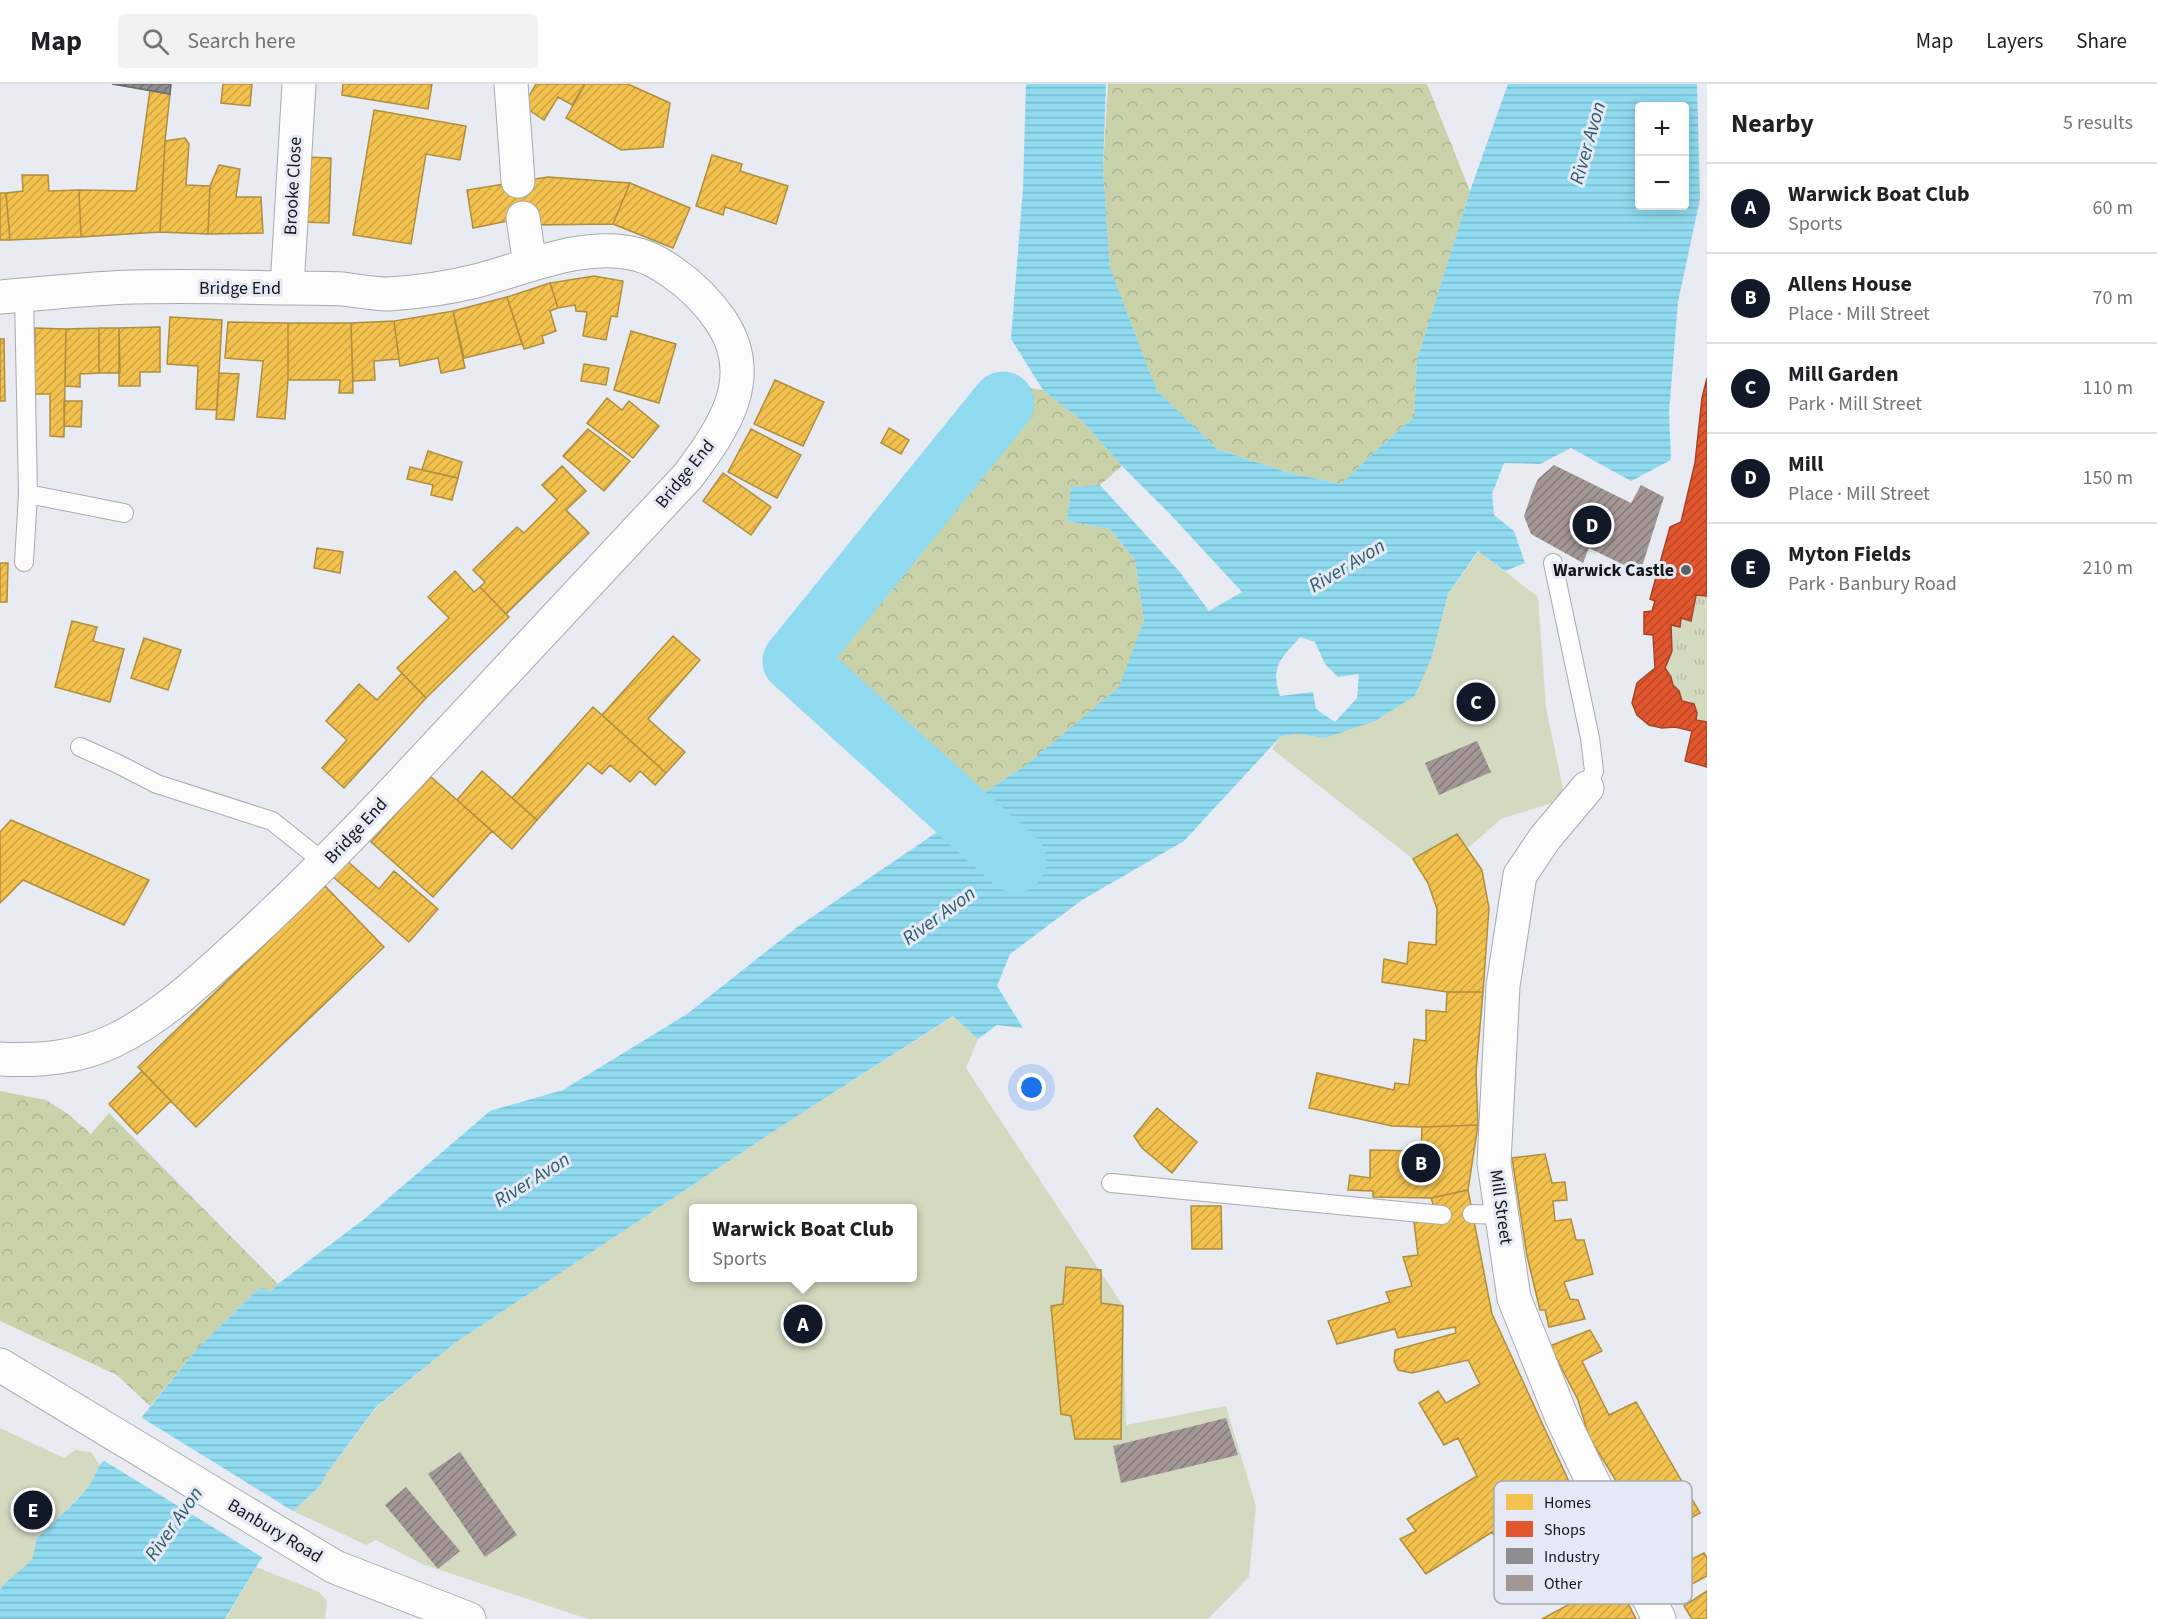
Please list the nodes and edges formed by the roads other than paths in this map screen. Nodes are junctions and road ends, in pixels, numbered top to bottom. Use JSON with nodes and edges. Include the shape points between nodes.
{"nodes":[{"id":1,"x":299,"y":84,"type":"edge"},
{"id":2,"x":511,"y":84,"type":"edge"},
{"id":3,"x":518,"y":181,"type":"dead end"},
{"id":4,"x":522,"y":218,"type":"dead end"},
{"id":5,"x":530,"y":264,"type":"junction"},
{"id":6,"x":287,"y":288,"type":"junction"},
{"id":7,"x":12,"y":296,"type":"edge"},
{"id":8,"x":28,"y":494,"type":"junction"},
{"id":9,"x":124,"y":513,"type":"dead end"},
{"id":10,"x":24,"y":562,"type":"dead end"},
{"id":11,"x":1553,"y":563,"type":"dead end"},
{"id":12,"x":80,"y":747,"type":"dead end"},
{"id":13,"x":1587,"y":788,"type":"joint"},
{"id":14,"x":326,"y":864,"type":"junction"},
{"id":15,"x":0,"y":1059,"type":"edge"},
{"id":16,"x":1111,"y":1184,"type":"dead end"},
{"id":17,"x":1442,"y":1215,"type":"dead end"},
{"id":18,"x":0,"y":1365,"type":"edge"},
{"id":19,"x":1592,"y":1481,"type":"edge"},
{"id":20,"x":1652,"y":1604,"type":"edge"},
{"id":21,"x":468,"y":1619,"type":"edge"},
{"id":22,"x":1659,"y":1619,"type":"edge"}],
"edges":[{"from":1,"to":6,"type":"street","name":"Brooke Close"},
{"from":2,"to":3,"type":"street"},
{"from":4,"to":5,"type":"street"},
{"from":5,"to":6,"type":"street","name":"Bridge End","via":[[417,292]]},
{"from":5,"to":14,"type":"street","name":"Bridge End","via":[[582,252],[639,254],[680,278],[715,311],[728,331],[735,360],[733,403],[722,429],[688,476]]},
{"from":6,"to":7,"type":"street","name":"Bridge End","via":[[112,288]]},
{"from":7,"to":8,"type":"lane"},
{"from":8,"to":9,"type":"lane"},
{"from":8,"to":10,"type":"lane"},
{"from":11,"to":13,"type":"lane","via":[[1590,738],[1594,771]]},
{"from":12,"to":14,"type":"lane","via":[[158,784],[272,821]]},
{"from":13,"to":19,"type":"street","name":"Mill Street","via":[[1520,875],[1503,986],[1494,1163],[1487,1214],[1514,1298],[1562,1418]]},
{"from":14,"to":15,"type":"street","name":"Bridge End","via":[[223,960],[149,1021],[112,1041],[75,1054],[46,1060]]},
{"from":16,"to":17,"type":"lane"},
{"from":18,"to":21,"type":"street","name":"Banbury Road","via":[[335,1567]]},
{"from":20,"to":22,"type":"street","name":"Mill Street"}]}
